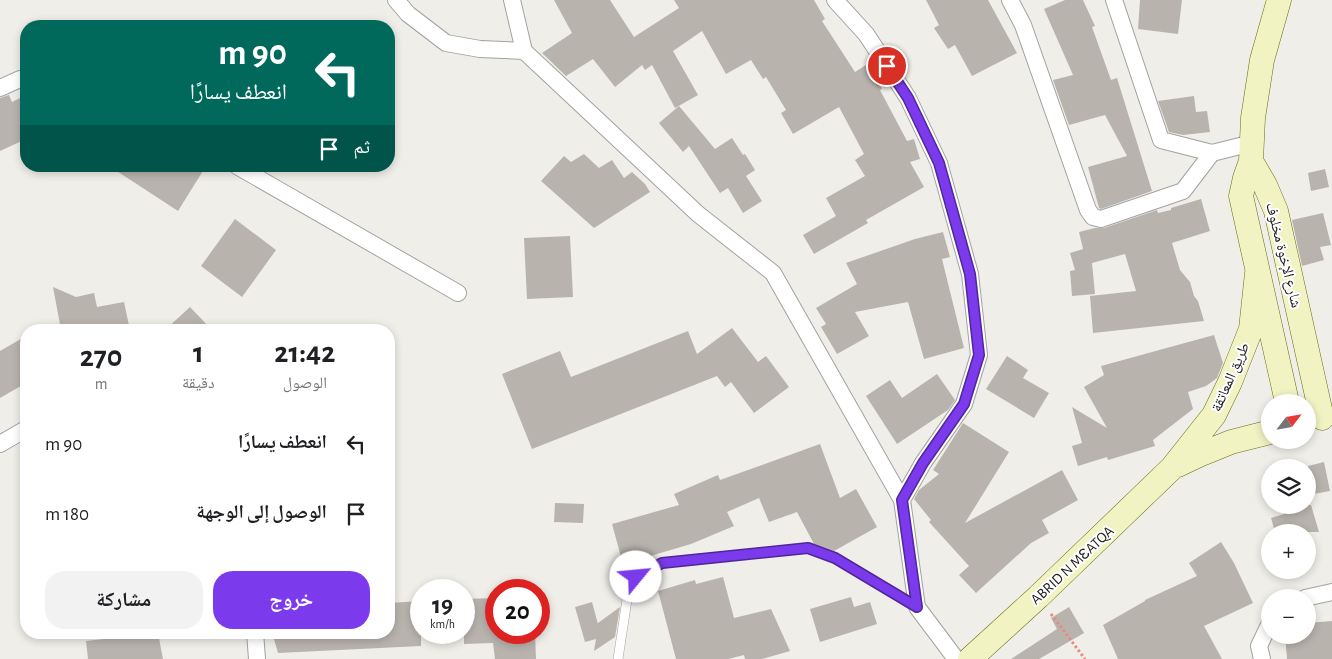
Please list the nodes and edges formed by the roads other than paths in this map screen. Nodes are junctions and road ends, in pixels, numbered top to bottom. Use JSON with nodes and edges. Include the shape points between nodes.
{"nodes":[{"id":1,"x":396,"y":0,"type":"edge"},
{"id":2,"x":512,"y":0,"type":"edge"},
{"id":3,"x":835,"y":0,"type":"edge"},
{"id":4,"x":1010,"y":0,"type":"edge"},
{"id":5,"x":1114,"y":0,"type":"edge"},
{"id":6,"x":1279,"y":0,"type":"edge"},
{"id":7,"x":524,"y":50,"type":"junction"},
{"id":8,"x":20,"y":80,"type":"edge"},
{"id":9,"x":0,"y":88,"type":"edge"},
{"id":10,"x":1252,"y":152,"type":"junction"},
{"id":11,"x":1212,"y":153,"type":"junction"},
{"id":12,"x":247,"y":172,"type":"edge"},
{"id":13,"x":1257,"y":273,"type":"junction"},
{"id":14,"x":458,"y":293,"type":"dead end"},
{"id":15,"x":1302,"y":325,"type":"junction"},
{"id":16,"x":1332,"y":375,"type":"edge"},
{"id":17,"x":1285,"y":394,"type":"edge"},
{"id":18,"x":1321,"y":418,"type":"edge"},
{"id":19,"x":20,"y":432,"type":"edge"},
{"id":20,"x":1261,"y":434,"type":"edge"},
{"id":21,"x":0,"y":444,"type":"edge"},
{"id":22,"x":1172,"y":468,"type":"junction"},
{"id":23,"x":902,"y":500,"type":"junction"},
{"id":24,"x":1332,"y":592,"type":"edge"},
{"id":25,"x":1316,"y":596,"type":"edge"},
{"id":26,"x":917,"y":607,"type":"junction"},
{"id":27,"x":256,"y":639,"type":"edge"},
{"id":28,"x":1261,"y":642,"type":"edge"},
{"id":29,"x":257,"y":659,"type":"edge"},
{"id":30,"x":618,"y":659,"type":"edge"},
{"id":31,"x":956,"y":659,"type":"edge"},
{"id":32,"x":970,"y":659,"type":"edge"},
{"id":33,"x":1262,"y":659,"type":"edge"}],
"edges":[{"from":1,"to":7,"type":"street","via":[[408,14],[446,43]]},
{"from":2,"to":7,"type":"street"},
{"from":3,"to":23,"type":"street","via":[[866,34],[908,98],[939,163],[970,274],[979,355],[964,404]]},
{"from":4,"to":11,"type":"street","via":[[1023,24],[1093,217],[1101,219],[1183,191]]},
{"from":5,"to":11,"type":"street","via":[[1160,140]]},
{"from":6,"to":10,"type":"main road","via":[[1262,60],[1253,118]]},
{"from":7,"to":23,"type":"street","via":[[698,214],[773,273]]},
{"from":8,"to":9,"type":"street"},
{"from":10,"to":11,"type":"street"},
{"from":10,"to":13,"type":"main road","name":"شارع الإخوة مخلوف","via":[[1241,196]]},
{"from":10,"to":15,"type":"main road","name":"شارع الإخوة مخلوف","via":[[1276,212]]},
{"from":12,"to":14,"type":"street"},
{"from":13,"to":17,"type":"main road","name":"شارع الإخوة مخلوف"},
{"from":13,"to":22,"type":"main road","name":"طريق المعاتقة","via":[[1252,329],[1230,382],[1214,415]]},
{"from":15,"to":16,"type":"main road"},
{"from":15,"to":18,"type":"main road","name":"شارع الإخوة مخلوف"},
{"from":19,"to":21,"type":"street"},
{"from":20,"to":22,"type":"main road","via":[[1231,442]]},
{"from":22,"to":32,"type":"main road","name":"ABRID N MƐATQA"},
{"from":23,"to":26,"type":"street"},
{"from":24,"to":25,"type":"street"},
{"from":26,"to":30,"type":"lane","via":[[835,558],[808,548],[662,563],[636,577],[628,593]]},
{"from":26,"to":31,"type":"street"},
{"from":27,"to":29,"type":"street"},
{"from":28,"to":33,"type":"street"}]}
